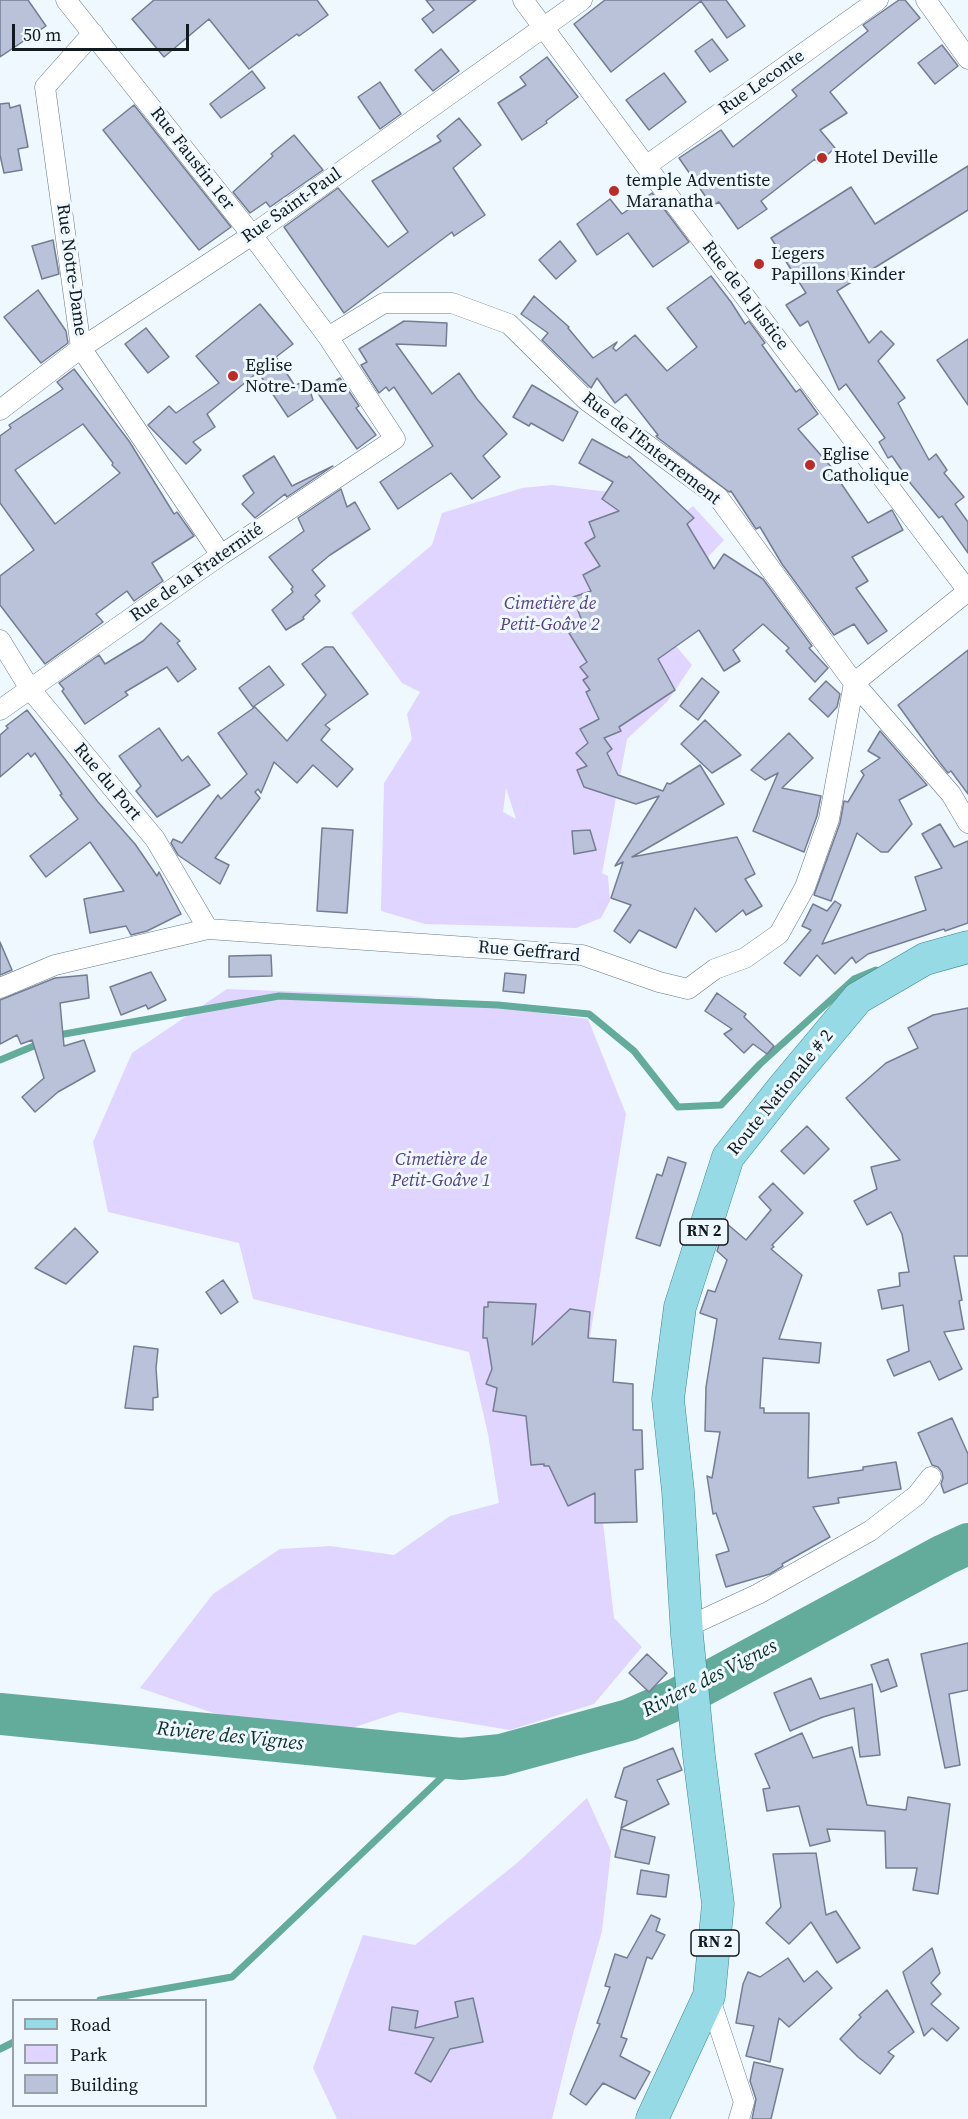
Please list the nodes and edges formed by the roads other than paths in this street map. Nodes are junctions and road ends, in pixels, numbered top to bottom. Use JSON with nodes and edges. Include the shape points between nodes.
{"nodes":[{"id":1,"x":66,"y":0,"type":"edge"},
{"id":2,"x":523,"y":0,"type":"edge"},
{"id":3,"x":582,"y":0,"type":"edge"},
{"id":4,"x":878,"y":0,"type":"edge"},
{"id":5,"x":926,"y":0,"type":"edge"},
{"id":6,"x":544,"y":28,"type":"junction"},
{"id":7,"x":93,"y":33,"type":"junction"},
{"id":8,"x":968,"y":59,"type":"edge"},
{"id":9,"x":646,"y":166,"type":"junction"},
{"id":10,"x":252,"y":235,"type":"junction"},
{"id":11,"x":328,"y":337,"type":"junction"},
{"id":12,"x":81,"y":348,"type":"junction"},
{"id":13,"x":0,"y":410,"type":"edge"},
{"id":14,"x":395,"y":439,"type":"joint"},
{"id":15,"x":221,"y":555,"type":"junction"},
{"id":16,"x":968,"y":591,"type":"edge"},
{"id":17,"x":0,"y":640,"type":"edge"},
{"id":18,"x":854,"y":684,"type":"junction"},
{"id":19,"x":30,"y":689,"type":"junction"},
{"id":20,"x":0,"y":710,"type":"edge"},
{"id":21,"x":968,"y":823,"type":"edge"},
{"id":22,"x":208,"y":928,"type":"junction"},
{"id":23,"x":968,"y":947,"type":"edge"},
{"id":24,"x":0,"y":988,"type":"edge"},
{"id":25,"x":931,"y":1477,"type":"dead end"},
{"id":26,"x":687,"y":1631,"type":"junction"},
{"id":27,"x":709,"y":1996,"type":"junction"},
{"id":28,"x":742,"y":2111,"type":"edge"},
{"id":29,"x":652,"y":2119,"type":"edge"},
{"id":30,"x":756,"y":2119,"type":"edge"}],
"edges":[{"from":1,"to":7,"type":"street","name":"Rue Faustin 1er"},
{"from":2,"to":6,"type":"street","name":"Rue de la Justice"},
{"from":3,"to":6,"type":"street","name":"Rue Saint-Paul"},
{"from":4,"to":9,"type":"street","name":"Rue Leconte"},
{"from":5,"to":8,"type":"street"},
{"from":6,"to":9,"type":"street","name":"Rue de la Justice"},
{"from":6,"to":10,"type":"street","name":"Rue Saint-Paul"},
{"from":7,"to":10,"type":"street","name":"Rue Faustin 1er"},
{"from":7,"to":12,"type":"street","name":"Rue Notre-Dame","via":[[45,87]]},
{"from":9,"to":16,"type":"street","name":"Rue de la Justice"},
{"from":10,"to":11,"type":"street","name":"Rue Faustin 1er"},
{"from":10,"to":12,"type":"street","name":"Rue Saint-Paul"},
{"from":11,"to":14,"type":"street","name":"Rue Faustin 1er"},
{"from":11,"to":18,"type":"street","name":"Rue de l'Enterrement","via":[[384,303],[452,303],[509,324],[586,400],[718,497]]},
{"from":12,"to":13,"type":"street","name":"Rue Saint-Paul"},
{"from":12,"to":15,"type":"street","name":"Rue Notre-Dame"},
{"from":14,"to":15,"type":"street","name":"Rue de la Fraternité"},
{"from":15,"to":19,"type":"street","name":"Rue de la Fraternité"},
{"from":16,"to":18,"type":"street"},
{"from":17,"to":19,"type":"street","name":"Rue du Port"},
{"from":18,"to":21,"type":"street","name":"Rue de l'Enterrement","via":[[951,794]]},
{"from":18,"to":22,"type":"street","name":"Rue Geffrard","via":[[829,819],[806,887],[779,934],[745,958],[715,969],[688,989],[582,955]]},
{"from":19,"to":20,"type":"street","name":"Rue de la Fraternité"},
{"from":19,"to":22,"type":"street","name":"Rue du Port","via":[[155,839]]},
{"from":22,"to":24,"type":"street","name":"Rue Geffrard","via":[[55,965]]},
{"from":23,"to":26,"type":"main road","name":"Route Nationale # 2","number":"RN 2","via":[[925,959],[858,998],[728,1157],[680,1308],[668,1399]]},
{"from":25,"to":26,"type":"street","via":[[917,1495],[870,1531]]},
{"from":26,"to":27,"type":"main road","number":"RN 2","via":[[718,1904]]},
{"from":27,"to":28,"type":"street"},
{"from":27,"to":29,"type":"main road","number":"RN 2"},
{"from":28,"to":30,"type":"street"}]}
